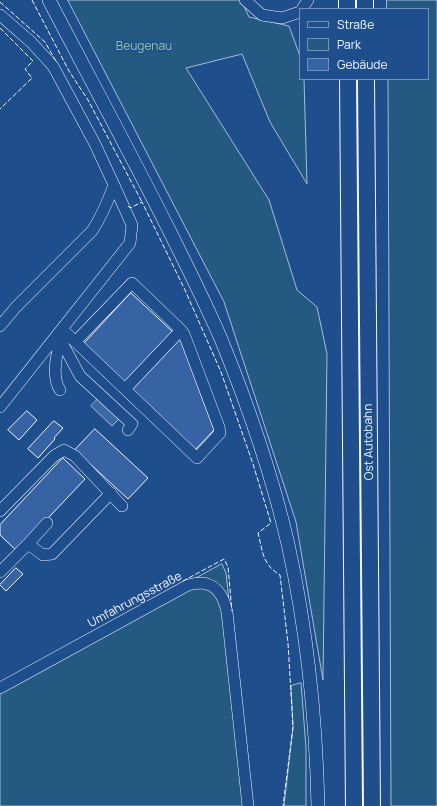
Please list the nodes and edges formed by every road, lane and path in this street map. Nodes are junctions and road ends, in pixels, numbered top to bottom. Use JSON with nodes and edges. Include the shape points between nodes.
{"nodes":[{"id":1,"x":49,"y":0,"type":"edge"},
{"id":2,"x":245,"y":0,"type":"edge"},
{"id":3,"x":299,"y":12,"type":"edge"},
{"id":4,"x":0,"y":15,"type":"edge"},
{"id":5,"x":348,"y":80,"type":"edge"},
{"id":6,"x":366,"y":80,"type":"edge"},
{"id":7,"x":114,"y":184,"type":"junction"},
{"id":8,"x":0,"y":326,"type":"edge"},
{"id":9,"x":181,"y":330,"type":"junction"},
{"id":10,"x":60,"y":334,"type":"junction"},
{"id":11,"x":75,"y":342,"type":"junction"},
{"id":12,"x":125,"y":389,"type":"junction"},
{"id":13,"x":60,"y":390,"type":"dead end"},
{"id":14,"x":0,"y":406,"type":"edge"},
{"id":15,"x":128,"y":430,"type":"dead end"},
{"id":16,"x":111,"y":493,"type":"junction"},
{"id":17,"x":122,"y":506,"type":"dead end"},
{"id":18,"x":0,"y":511,"type":"edge"},
{"id":19,"x":47,"y":523,"type":"dead end"},
{"id":20,"x":28,"y":544,"type":"junction"},
{"id":21,"x":0,"y":572,"type":"edge"},
{"id":22,"x":0,"y":688,"type":"edge"},
{"id":23,"x":248,"y":806,"type":"edge"},
{"id":24,"x":318,"y":806,"type":"edge"},
{"id":25,"x":354,"y":806,"type":"edge"},
{"id":26,"x":372,"y":806,"type":"edge"}],
"edges":[{"from":1,"to":24,"type":"main road","via":[[192,276],[242,393],[272,484],[288,544],[302,619],[312,700]]},
{"from":2,"to":3,"type":"lane","via":[[262,15],[282,18]]},
{"from":4,"to":7,"type":"lane","via":[[31,42],[53,66]]},
{"from":5,"to":25,"type":"highway","name":"Ost Autobahn"},
{"from":6,"to":26,"type":"highway","name":"Ost Autobahn"},
{"from":7,"to":8,"type":"lane","via":[[100,220],[92,231]]},
{"from":7,"to":10,"type":"lane","via":[[132,225],[130,243]]},
{"from":9,"to":11,"type":"lane","via":[[132,283]]},
{"from":9,"to":12,"type":"lane"},
{"from":9,"to":12,"type":"lane","via":[[220,433],[197,458]]},
{"from":10,"to":11,"type":"lane"},
{"from":10,"to":13,"type":"lane","via":[[56,379]]},
{"from":10,"to":14,"type":"lane"},
{"from":10,"to":15,"type":"lane","via":[[80,376],[132,424]]},
{"from":11,"to":12,"type":"lane"},
{"from":16,"to":17,"type":"lane"},
{"from":16,"to":18,"type":"lane","via":[[75,456],[64,450],[54,456]]},
{"from":16,"to":20,"type":"lane","via":[[52,554],[43,555]]},
{"from":19,"to":20,"type":"lane"},
{"from":20,"to":21,"type":"lane"},
{"from":22,"to":23,"type":"lane","name":"Umfahrungsstraße","via":[[188,585],[201,583],[215,588],[224,598],[227,612]]}]}
